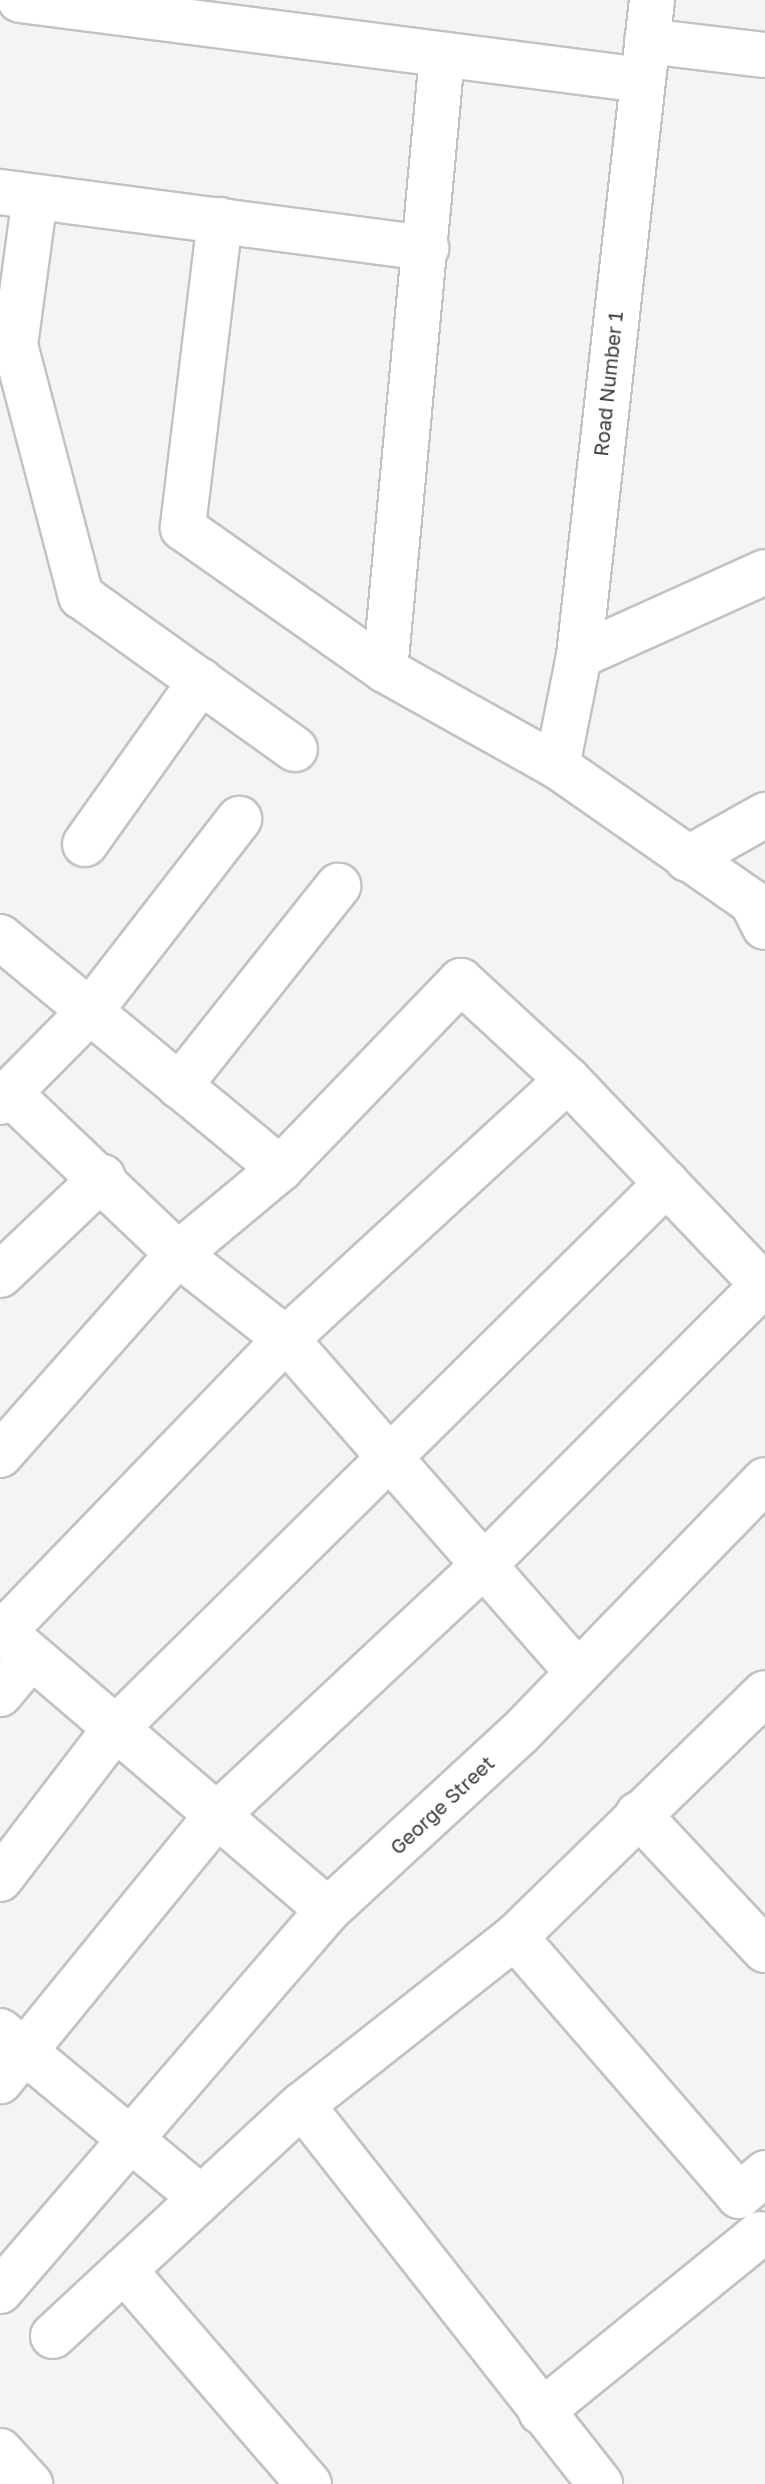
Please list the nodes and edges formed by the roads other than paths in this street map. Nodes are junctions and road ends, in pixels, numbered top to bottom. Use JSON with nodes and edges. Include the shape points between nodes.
{"nodes":[{"id":1,"x":20,"y":0,"type":"edge"},
{"id":2,"x":647,"y":40,"type":"edge"},
{"id":3,"x":765,"y":55,"type":"edge"},
{"id":4,"x":442,"y":57,"type":"junction"},
{"id":5,"x":18,"y":195,"type":"edge"},
{"id":6,"x":220,"y":220,"type":"junction"},
{"id":7,"x":426,"y":248,"type":"junction"},
{"id":8,"x":765,"y":572,"type":"edge"},
{"id":9,"x":579,"y":656,"type":"junction"},
{"id":10,"x":385,"y":670,"type":"junction"},
{"id":11,"x":201,"y":681,"type":"junction"},
{"id":12,"x":295,"y":749,"type":"dead end"},
{"id":13,"x":557,"y":766,"type":"junction"},
{"id":14,"x":765,"y":815,"type":"edge"},
{"id":15,"x":239,"y":819,"type":"dead end"},
{"id":16,"x":85,"y":844,"type":"dead end"},
{"id":17,"x":687,"y":859,"type":"junction"},
{"id":18,"x":338,"y":886,"type":"dead end"},
{"id":19,"x":765,"y":927,"type":"edge"},
{"id":20,"x":0,"y":937,"type":"edge"},
{"id":21,"x":91,"y":1010,"type":"junction"},
{"id":22,"x":568,"y":1080,"type":"junction"},
{"id":23,"x":179,"y":1086,"type":"junction"},
{"id":24,"x":5,"y":1098,"type":"edge"},
{"id":25,"x":280,"y":1169,"type":"junction"},
{"id":26,"x":103,"y":1177,"type":"junction"},
{"id":27,"x":667,"y":1183,"type":"junction"},
{"id":28,"x":178,"y":1254,"type":"junction"},
{"id":29,"x":0,"y":1275,"type":"edge"},
{"id":30,"x":286,"y":1339,"type":"junction"},
{"id":31,"x":0,"y":1455,"type":"edge"},
{"id":32,"x":387,"y":1463,"type":"junction"},
{"id":33,"x":765,"y":1480,"type":"edge"},
{"id":34,"x":485,"y":1564,"type":"junction"},
{"id":35,"x":11,"y":1640,"type":"edge"},
{"id":36,"x":577,"y":1671,"type":"junction"},
{"id":37,"x":765,"y":1693,"type":"edge"},
{"id":38,"x":0,"y":1694,"type":"edge"},
{"id":39,"x":113,"y":1731,"type":"junction"},
{"id":40,"x":218,"y":1814,"type":"junction"},
{"id":41,"x":638,"y":1814,"type":"junction"},
{"id":42,"x":0,"y":1879,"type":"edge"},
{"id":43,"x":328,"y":1910,"type":"junction"},
{"id":44,"x":760,"y":1935,"type":"edge"},
{"id":45,"x":515,"y":1937,"type":"junction"},
{"id":46,"x":8,"y":2054,"type":"edge"},
{"id":47,"x":302,"y":2105,"type":"junction"},
{"id":48,"x":130,"y":2139,"type":"junction"},
{"id":49,"x":752,"y":2184,"type":"edge"},
{"id":50,"x":201,"y":2198,"type":"junction"},
{"id":51,"x":762,"y":2240,"type":"edge"},
{"id":52,"x":124,"y":2270,"type":"junction"},
{"id":53,"x":0,"y":2291,"type":"edge"},
{"id":54,"x":53,"y":2336,"type":"dead end"},
{"id":55,"x":541,"y":2412,"type":"junction"},
{"id":56,"x":0,"y":2451,"type":"edge"},
{"id":57,"x":30,"y":2484,"type":"edge"},
{"id":58,"x":309,"y":2484,"type":"edge"},
{"id":59,"x":600,"y":2484,"type":"edge"}],
"edges":[{"from":1,"to":4,"type":"street"},
{"from":2,"to":3,"type":"street"},
{"from":2,"to":4,"type":"street"},
{"from":2,"to":9,"type":"street","name":"Road Number 1"},
{"from":4,"to":7,"type":"street"},
{"from":5,"to":6,"type":"street"},
{"from":5,"to":11,"type":"street","via":[[15,345],[81,596]]},
{"from":6,"to":7,"type":"street"},
{"from":6,"to":10,"type":"street","via":[[183,528]]},
{"from":7,"to":10,"type":"street"},
{"from":8,"to":9,"type":"street"},
{"from":9,"to":13,"type":"street","name":"Road Number 1"},
{"from":10,"to":13,"type":"street"},
{"from":11,"to":12,"type":"street"},
{"from":11,"to":16,"type":"street"},
{"from":13,"to":17,"type":"street"},
{"from":14,"to":17,"type":"street"},
{"from":15,"to":21,"type":"street"},
{"from":17,"to":19,"type":"street","via":[[752,902]]},
{"from":18,"to":23,"type":"street"},
{"from":20,"to":21,"type":"street"},
{"from":21,"to":23,"type":"street"},
{"from":21,"to":24,"type":"street"},
{"from":22,"to":25,"type":"street","via":[[461,981]]},
{"from":22,"to":27,"type":"street"},
{"from":22,"to":30,"type":"street"},
{"from":23,"to":25,"type":"street"},
{"from":24,"to":26,"type":"street"},
{"from":25,"to":28,"type":"street"},
{"from":26,"to":28,"type":"street"},
{"from":26,"to":29,"type":"street"},
{"from":27,"to":32,"type":"street"},
{"from":27,"to":34,"type":"street","via":[[763,1285]]},
{"from":28,"to":30,"type":"street"},
{"from":28,"to":31,"type":"street"},
{"from":30,"to":32,"type":"street"},
{"from":30,"to":35,"type":"street"},
{"from":32,"to":34,"type":"street"},
{"from":32,"to":39,"type":"street"},
{"from":33,"to":36,"type":"street","name":"George Street"},
{"from":34,"to":36,"type":"street"},
{"from":34,"to":40,"type":"street"},
{"from":35,"to":38,"type":"street"},
{"from":35,"to":39,"type":"street"},
{"from":36,"to":43,"type":"street","name":"George Street"},
{"from":37,"to":41,"type":"street"},
{"from":39,"to":40,"type":"street"},
{"from":39,"to":42,"type":"street"},
{"from":40,"to":43,"type":"street"},
{"from":40,"to":46,"type":"street"},
{"from":41,"to":44,"type":"street"},
{"from":41,"to":45,"type":"street"},
{"from":43,"to":48,"type":"street","name":"George Street"},
{"from":45,"to":47,"type":"street"},
{"from":45,"to":49,"type":"street"},
{"from":46,"to":48,"type":"street"},
{"from":47,"to":50,"type":"street"},
{"from":47,"to":55,"type":"street"},
{"from":48,"to":50,"type":"street"},
{"from":48,"to":53,"type":"street","name":"George Street"},
{"from":49,"to":51,"type":"street"},
{"from":50,"to":52,"type":"street"},
{"from":51,"to":55,"type":"street"},
{"from":52,"to":54,"type":"street"},
{"from":52,"to":58,"type":"street"},
{"from":55,"to":59,"type":"street"},
{"from":56,"to":57,"type":"street"}]}
